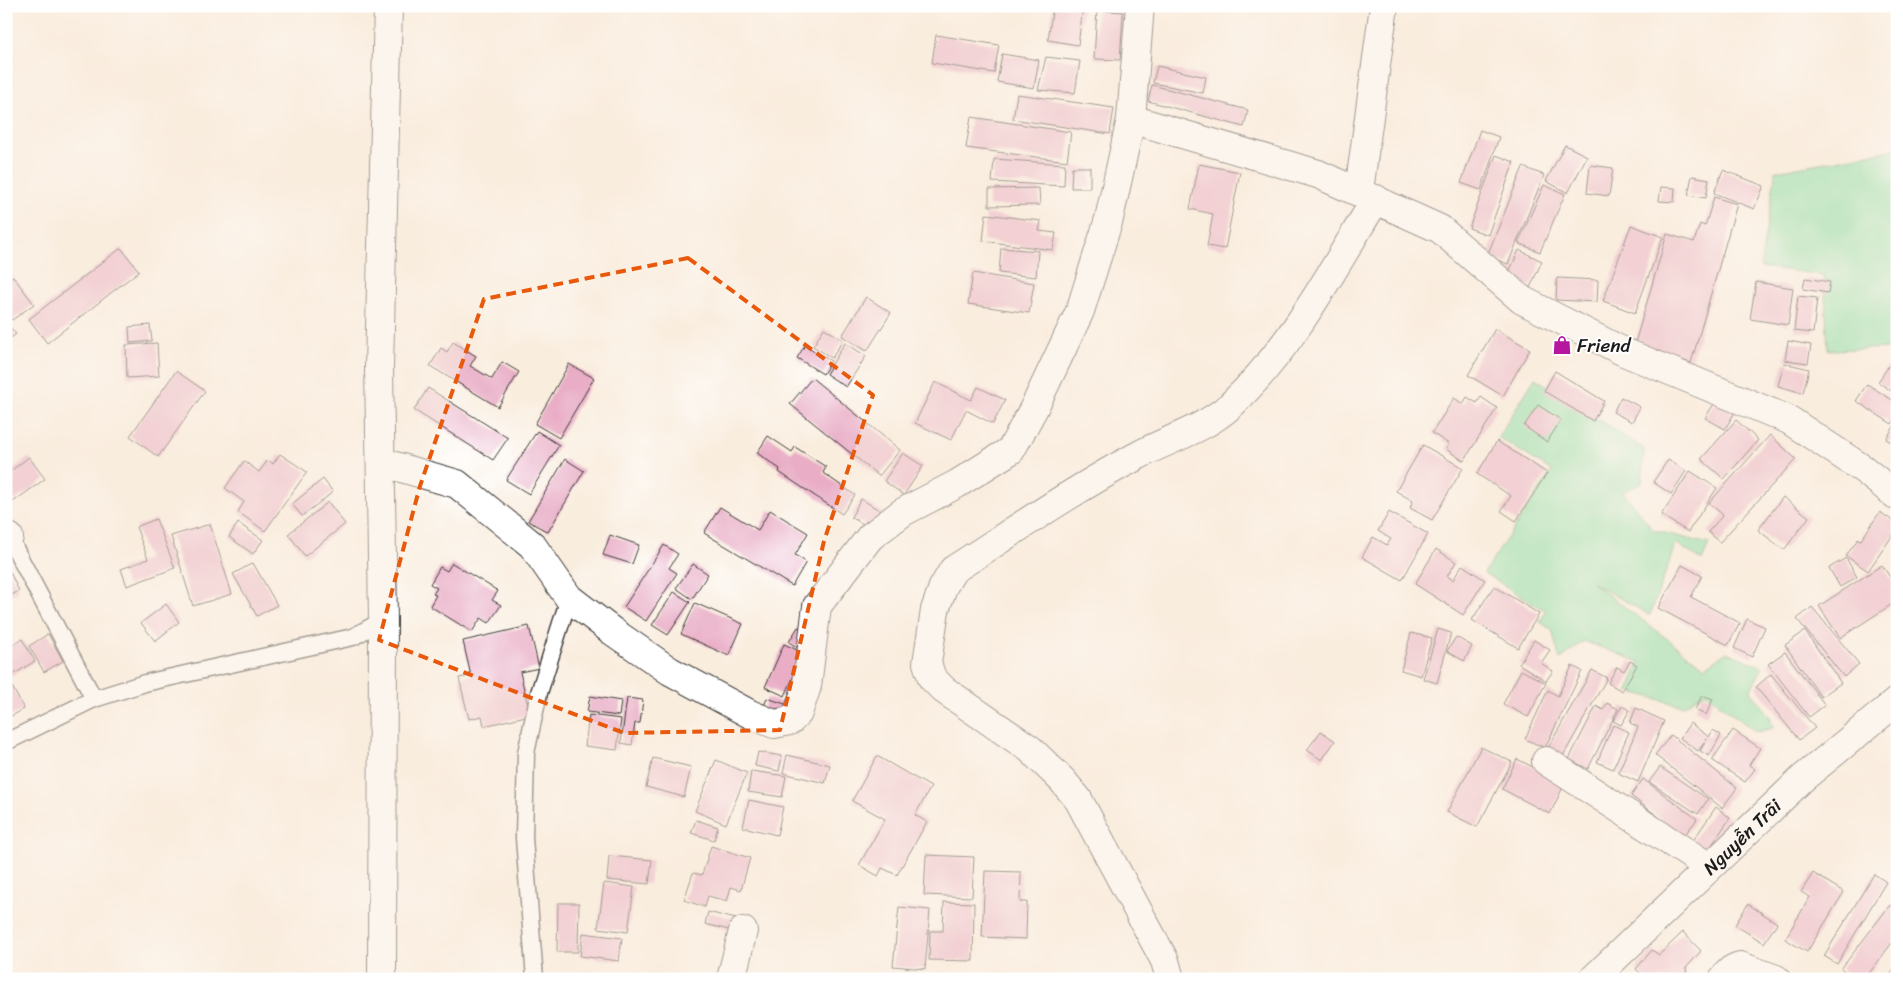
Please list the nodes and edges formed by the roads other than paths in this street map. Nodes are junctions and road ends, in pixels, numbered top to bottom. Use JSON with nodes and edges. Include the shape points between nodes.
{"nodes":[{"id":1,"x":388,"y":6,"type":"edge"},
{"id":2,"x":1140,"y":6,"type":"edge"},
{"id":3,"x":1384,"y":6,"type":"edge"},
{"id":4,"x":1131,"y":118,"type":"junction"},
{"id":5,"x":1367,"y":195,"type":"junction"},
{"id":6,"x":381,"y":462,"type":"junction"},
{"id":7,"x":1897,"y":496,"type":"edge"},
{"id":8,"x":8,"y":537,"type":"edge"},
{"id":9,"x":569,"y":598,"type":"junction"},
{"id":10,"x":383,"y":620,"type":"junction"},
{"id":11,"x":94,"y":699,"type":"junction"},
{"id":12,"x":1897,"y":702,"type":"edge"},
{"id":13,"x":6,"y":742,"type":"edge"},
{"id":14,"x":1546,"y":761,"type":"dead end"},
{"id":15,"x":1709,"y":867,"type":"junction"},
{"id":16,"x":743,"y":931,"type":"dead end"},
{"id":17,"x":382,"y":979,"type":"edge"},
{"id":18,"x":536,"y":979,"type":"edge"},
{"id":19,"x":731,"y":979,"type":"edge"},
{"id":20,"x":1170,"y":979,"type":"edge"},
{"id":21,"x":1593,"y":979,"type":"edge"},
{"id":22,"x":1723,"y":979,"type":"edge"},
{"id":23,"x":1776,"y":979,"type":"edge"}],
"edges":[{"from":1,"to":6,"type":"street","via":[[379,368]]},
{"from":2,"to":4,"type":"street"},
{"from":3,"to":5,"type":"street"},
{"from":4,"to":5,"type":"street","via":[[1318,174]]},
{"from":4,"to":9,"type":"street","via":[[1109,219],[1080,310],[1011,450],[957,484],[903,512],[870,537],[818,606],[808,686],[798,713],[790,721],[774,724],[750,714],[670,671]]},
{"from":5,"to":7,"type":"street","via":[[1440,229],[1522,300],[1624,352],[1789,420],[1863,469]]},
{"from":5,"to":20,"type":"street","via":[[1280,352],[1230,406],[1210,421],[1138,455],[1089,484],[953,570],[934,610],[927,663],[932,678],[944,690],[1030,749],[1078,799],[1165,961]]},
{"from":6,"to":9,"type":"street","via":[[457,484],[532,545]]},
{"from":6,"to":10,"type":"street"},
{"from":8,"to":11,"type":"lane"},
{"from":9,"to":18,"type":"lane","via":[[539,693],[526,753],[524,838]]},
{"from":10,"to":11,"type":"lane","via":[[354,637],[145,683]]},
{"from":10,"to":17,"type":"street"},
{"from":11,"to":13,"type":"lane"},
{"from":12,"to":15,"type":"street","name":"Nguyễn Trãi","via":[[1803,778]]},
{"from":14,"to":15,"type":"street"},
{"from":15,"to":21,"type":"street","name":"Nguyễn Trãi"},
{"from":16,"to":19,"type":"street"},
{"from":22,"to":23,"type":"street","via":[[1728,972],[1740,966]]}]}
